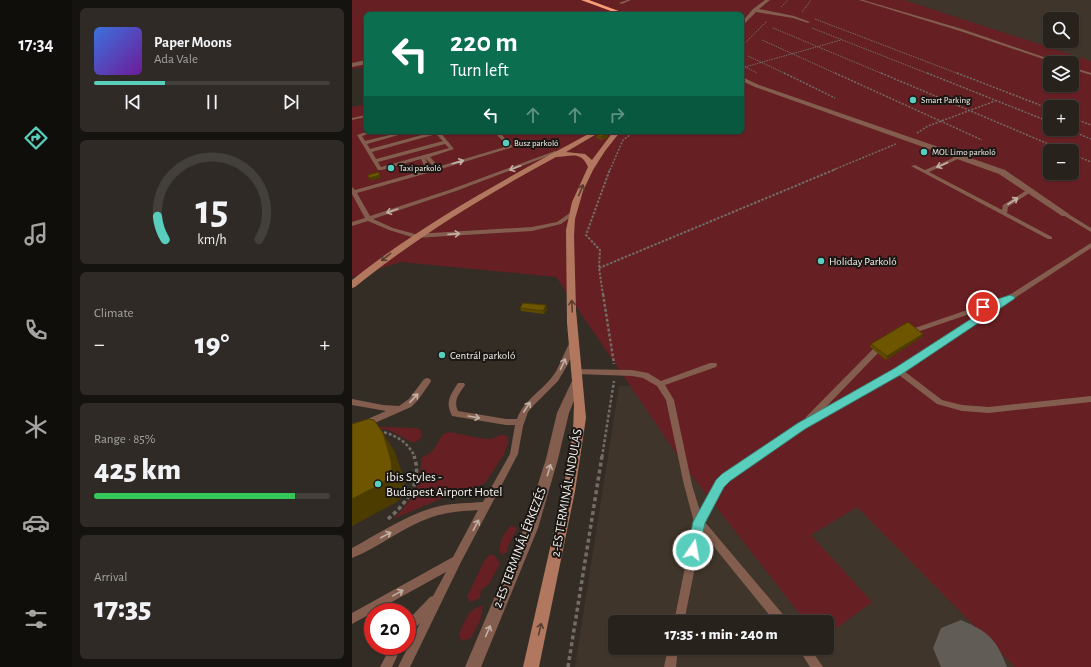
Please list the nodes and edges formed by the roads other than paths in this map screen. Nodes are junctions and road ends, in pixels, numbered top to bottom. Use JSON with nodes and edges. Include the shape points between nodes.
{"nodes":[{"id":1,"x":581,"y":0,"type":"edge"},
{"id":2,"x":594,"y":0,"type":"edge"},
{"id":3,"x":630,"y":0,"type":"edge"},
{"id":4,"x":768,"y":0,"type":"edge"},
{"id":5,"x":860,"y":0,"type":"edge"},
{"id":6,"x":621,"y":3,"type":"dead end"},
{"id":7,"x":755,"y":10,"type":"junction"},
{"id":8,"x":604,"y":12,"type":"edge"},
{"id":9,"x":615,"y":12,"type":"edge"},
{"id":10,"x":617,"y":12,"type":"edge"},
{"id":11,"x":810,"y":22,"type":"road end"},
{"id":12,"x":744,"y":23,"type":"edge"},
{"id":13,"x":1043,"y":58,"type":"edge"},
{"id":14,"x":364,"y":62,"type":"edge"},
{"id":15,"x":352,"y":65,"type":"edge"},
{"id":16,"x":1079,"y":70,"type":"edge"},
{"id":17,"x":1091,"y":74,"type":"edge"},
{"id":18,"x":744,"y":80,"type":"edge"},
{"id":19,"x":364,"y":116,"type":"edge"},
{"id":20,"x":352,"y":119,"type":"edge"},
{"id":21,"x":364,"y":134,"type":"edge"},
{"id":22,"x":399,"y":134,"type":"edge"},
{"id":23,"x":430,"y":134,"type":"edge"},
{"id":24,"x":439,"y":134,"type":"edge"},
{"id":25,"x":498,"y":134,"type":"edge"},
{"id":26,"x":593,"y":134,"type":"edge"},
{"id":27,"x":615,"y":134,"type":"edge"},
{"id":28,"x":445,"y":142,"type":"junction"},
{"id":29,"x":364,"y":143,"type":"junction"},
{"id":30,"x":564,"y":150,"type":"junction"},
{"id":31,"x":368,"y":151,"type":"junction"},
{"id":32,"x":425,"y":157,"type":"junction"},
{"id":33,"x":958,"y":157,"type":"junction"},
{"id":34,"x":547,"y":158,"type":"junction"},
{"id":35,"x":375,"y":161,"type":"junction"},
{"id":36,"x":591,"y":166,"type":"junction"},
{"id":37,"x":913,"y":166,"type":"dead end"},
{"id":38,"x":429,"y":171,"type":"junction"},
{"id":39,"x":925,"y":172,"type":"junction"},
{"id":40,"x":353,"y":191,"type":"edge"},
{"id":41,"x":1029,"y":191,"type":"junction"},
{"id":42,"x":572,"y":214,"type":"junction"},
{"id":43,"x":1004,"y":214,"type":"junction"},
{"id":44,"x":1065,"y":214,"type":"joint"},
{"id":45,"x":369,"y":219,"type":"junction"},
{"id":46,"x":352,"y":224,"type":"edge"},
{"id":47,"x":1091,"y":230,"type":"edge"},
{"id":48,"x":415,"y":236,"type":"junction"},
{"id":49,"x":1050,"y":238,"type":"dead end"},
{"id":50,"x":1091,"y":245,"type":"edge"},
{"id":51,"x":352,"y":285,"type":"edge"},
{"id":52,"x":1010,"y":297,"type":"junction"},
{"id":53,"x":914,"y":331,"type":"edge"},
{"id":54,"x":573,"y":342,"type":"junction"},
{"id":55,"x":876,"y":351,"type":"edge"},
{"id":56,"x":713,"y":364,"type":"dead end"},
{"id":57,"x":899,"y":371,"type":"junction"},
{"id":58,"x":576,"y":376,"type":"junction"},
{"id":59,"x":428,"y":381,"type":"dead end"},
{"id":60,"x":660,"y":384,"type":"junction"},
{"id":61,"x":461,"y":385,"type":"dead end"},
{"id":62,"x":1091,"y":399,"type":"edge"},
{"id":63,"x":352,"y":402,"type":"edge"},
{"id":64,"x":398,"y":410,"type":"junction"},
{"id":65,"x":519,"y":422,"type":"junction"},
{"id":66,"x":802,"y":426,"type":"junction"},
{"id":67,"x":352,"y":430,"type":"edge"},
{"id":68,"x":486,"y":506,"type":"junction"},
{"id":69,"x":699,"y":522,"type":"junction"},
{"id":70,"x":352,"y":553,"type":"edge"},
{"id":71,"x":457,"y":560,"type":"junction"},
{"id":72,"x":440,"y":595,"type":"junction"},
{"id":73,"x":680,"y":615,"type":"edge"},
{"id":74,"x":776,"y":615,"type":"edge"},
{"id":75,"x":352,"y":619,"type":"edge"},
{"id":76,"x":416,"y":620,"type":"edge"},
{"id":77,"x":392,"y":655,"type":"edge"},
{"id":78,"x":672,"y":655,"type":"edge"},
{"id":79,"x":808,"y":655,"type":"edge"},
{"id":80,"x":386,"y":667,"type":"edge"},
{"id":81,"x":404,"y":667,"type":"edge"},
{"id":82,"x":473,"y":667,"type":"edge"},
{"id":83,"x":531,"y":667,"type":"edge"},
{"id":84,"x":670,"y":667,"type":"edge"},
{"id":85,"x":817,"y":667,"type":"edge"}],
"edges":[{"from":1,"to":8,"type":"highway"},
{"from":1,"to":9,"type":"highway"},
{"from":2,"to":10,"type":"highway"},
{"from":3,"to":6,"type":"lane"},
{"from":4,"to":7,"type":"street"},
{"from":5,"to":13,"type":"lane","via":[[962,30]]},
{"from":7,"to":11,"type":"street","via":[[794,16]]},
{"from":7,"to":12,"type":"street"},
{"from":14,"to":15,"type":"street"},
{"from":16,"to":17,"type":"lane"},
{"from":18,"to":33,"type":"street"},
{"from":19,"to":20,"type":"lane"},
{"from":21,"to":29,"type":"lane","via":[[359,135]]},
{"from":22,"to":29,"type":"lane"},
{"from":23,"to":31,"type":"lane"},
{"from":24,"to":28,"type":"lane"},
{"from":38,"to":25,"type":"lane","one_way":true,"via":[[511,147]]},
{"from":26,"to":30,"type":"street"},
{"from":27,"to":36,"type":"street","name":"2-ES TERMINÁL INDULÁS"},
{"from":28,"to":32,"type":"lane","via":[[452,149]]},
{"from":28,"to":35,"type":"lane"},
{"from":29,"to":31,"type":"lane"},
{"from":30,"to":34,"type":"street"},
{"from":30,"to":45,"type":"lane","one_way":true},
{"from":31,"to":35,"type":"lane"},
{"from":32,"to":35,"type":"lane","via":[[380,169]]},
{"from":32,"to":38,"type":"lane"},
{"from":33,"to":39,"type":"lane","one_way":true},
{"from":33,"to":41,"type":"street","via":[[1002,172]]},
{"from":34,"to":36,"type":"street","via":[[560,154],[579,154],[590,160]]},
{"from":34,"to":48,"type":"street"},
{"from":42,"to":36,"type":"street","name":"2-ES TERMINÁL INDULÁS","one_way":true},
{"from":37,"to":39,"type":"lane"},
{"from":38,"to":40,"type":"lane"},
{"from":39,"to":43,"type":"lane"},
{"from":40,"to":45,"type":"lane"},
{"from":43,"to":41,"type":"lane","one_way":true,"via":[[1005,206]]},
{"from":41,"to":44,"type":"street"},
{"from":48,"to":42,"type":"lane","one_way":true,"via":[[532,229],[559,223]]},
{"from":54,"to":42,"type":"street","name":"2-ES TERMINÁL INDULÁS","one_way":true,"via":[[570,269]]},
{"from":43,"to":49,"type":"lane"},
{"from":44,"to":47,"type":"lane"},
{"from":45,"to":46,"type":"lane"},
{"from":45,"to":48,"type":"lane"},
{"from":48,"to":51,"type":"street","one_way":true},
{"from":50,"to":52,"type":"lane"},
{"from":52,"to":53,"type":"lane"},
{"from":52,"to":57,"type":"lane"},
{"from":54,"to":58,"type":"street","name":"2-ES TERMINÁL INDULÁS"},
{"from":65,"to":54,"type":"lane","one_way":true,"via":[[532,399],[558,375]]},
{"from":55,"to":66,"type":"lane"},
{"from":56,"to":60,"type":"lane"},
{"from":57,"to":62,"type":"lane","via":[[940,402],[962,408],[989,410]]},
{"from":57,"to":66,"type":"lane"},
{"from":58,"to":60,"type":"lane","via":[[614,372],[645,375]]},
{"from":82,"to":58,"type":"street","name":"2-ES TERMINÁL ÉRKEZÉS","one_way":true,"via":[[531,528],[563,412]]},
{"from":83,"to":58,"type":"street","name":"2-ES TERMINÁL INDULÁS","one_way":true,"via":[[571,482],[580,418]]},
{"from":64,"to":59,"type":"lane","one_way":true,"via":[[415,398]]},
{"from":60,"to":69,"type":"lane","via":[[670,400],[688,485]]},
{"from":61,"to":65,"type":"lane","one_way":true,"via":[[450,406],[455,414]]},
{"from":63,"to":64,"type":"lane"},
{"from":64,"to":67,"type":"lane"},
{"from":65,"to":68,"type":"lane","via":[[514,454]]},
{"from":66,"to":69,"type":"lane","via":[[726,477]]},
{"from":70,"to":68,"type":"lane","one_way":true,"via":[[434,512]]},
{"from":71,"to":68,"type":"lane","one_way":true},
{"from":69,"to":73,"type":"lane"},
{"from":69,"to":74,"type":"lane"},
{"from":71,"to":72,"type":"lane"},
{"from":75,"to":71,"type":"lane","one_way":true},
{"from":72,"to":76,"type":"lane"},
{"from":72,"to":81,"type":"lane"},
{"from":77,"to":80,"type":"lane"},
{"from":78,"to":84,"type":"lane"},
{"from":79,"to":85,"type":"lane"}]}
